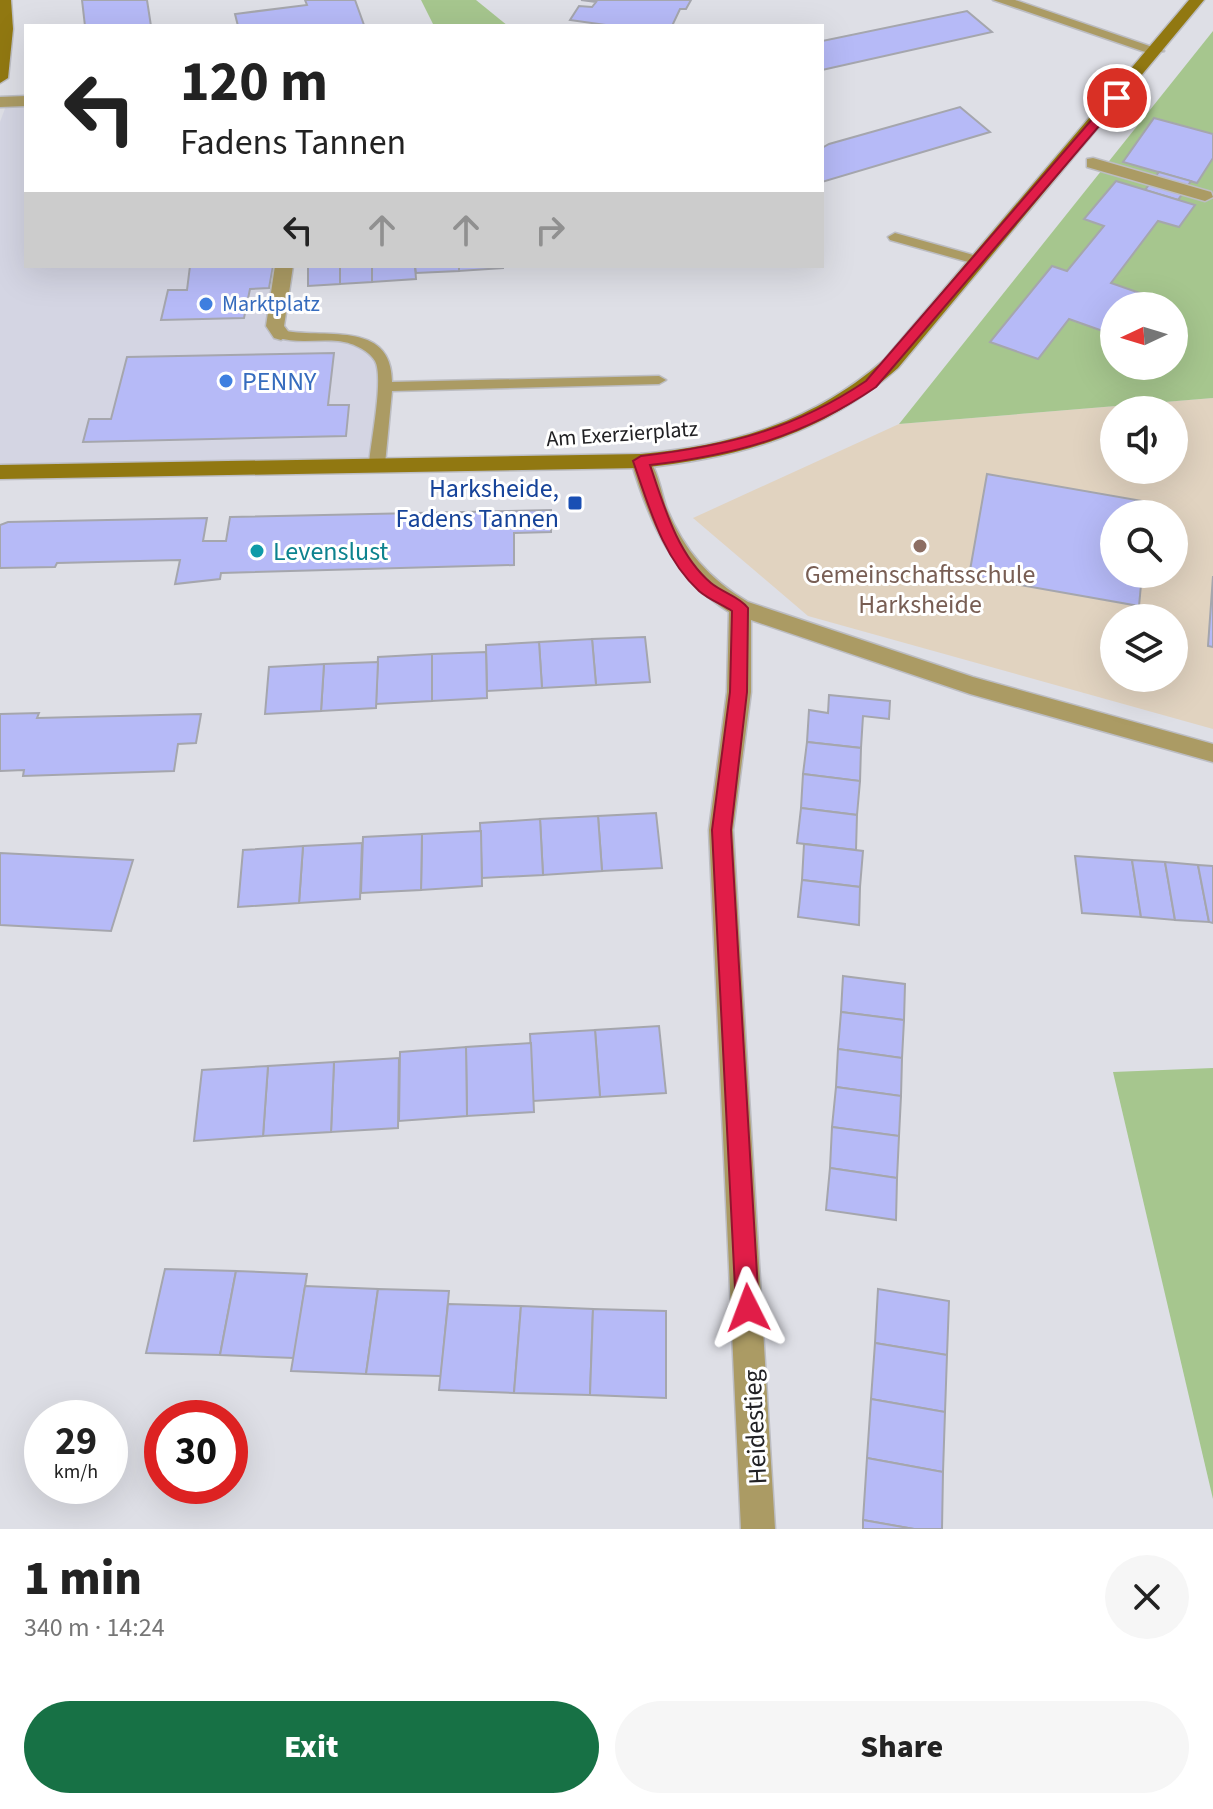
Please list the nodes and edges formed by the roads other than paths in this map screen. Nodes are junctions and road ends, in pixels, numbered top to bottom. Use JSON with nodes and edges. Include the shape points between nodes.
{"nodes":[{"id":1,"x":4,"y":0,"type":"edge"},
{"id":2,"x":1000,"y":0,"type":"edge"},
{"id":3,"x":1197,"y":0,"type":"edge"},
{"id":4,"x":1156,"y":51,"type":"junction"},
{"id":5,"x":0,"y":78,"type":"edge"},
{"id":6,"x":24,"y":101,"type":"edge"},
{"id":7,"x":0,"y":102,"type":"edge"},
{"id":8,"x":1093,"y":163,"type":"dead end"},
{"id":9,"x":1205,"y":196,"type":"dead end"},
{"id":10,"x":895,"y":237,"type":"dead end"},
{"id":11,"x":979,"y":261,"type":"junction"},
{"id":12,"x":284,"y":268,"type":"edge"},
{"id":13,"x":281,"y":334,"type":"joint"},
{"id":14,"x":659,"y":380,"type":"dead end"},
{"id":15,"x":383,"y":387,"type":"junction"},
{"id":16,"x":641,"y":461,"type":"junction"},
{"id":17,"x":377,"y":464,"type":"junction"},
{"id":18,"x":0,"y":472,"type":"edge"},
{"id":19,"x":740,"y":608,"type":"junction"},
{"id":20,"x":1213,"y":753,"type":"edge"},
{"id":21,"x":758,"y":1529,"type":"edge"}],
"edges":[{"from":1,"to":5,"type":"street"},
{"from":2,"to":4,"type":"street"},
{"from":3,"to":4,"type":"street","name":"Am Exerzierplatz"},
{"from":4,"to":11,"type":"street","name":"Am Exerzierplatz"},
{"from":6,"to":7,"type":"street"},
{"from":8,"to":9,"type":"street"},
{"from":10,"to":11,"type":"lane"},
{"from":11,"to":16,"type":"street","name":"Am Exerzierplatz","via":[[871,384],[828,413],[753,443]]},
{"from":12,"to":13,"type":"street","via":[[275,326]]},
{"from":13,"to":15,"type":"lane","via":[[341,338],[369,347],[384,365]]},
{"from":14,"to":15,"type":"lane"},
{"from":15,"to":17,"type":"lane"},
{"from":16,"to":17,"type":"street","name":"Am Exerzierplatz"},
{"from":16,"to":19,"type":"street","via":[[681,557],[705,587]]},
{"from":17,"to":18,"type":"street","name":"Am Exerzierplatz"},
{"from":19,"to":20,"type":"street","via":[[970,685]]},
{"from":19,"to":21,"type":"street","name":"Heidestieg","via":[[739,692],[721,830]]}]}
